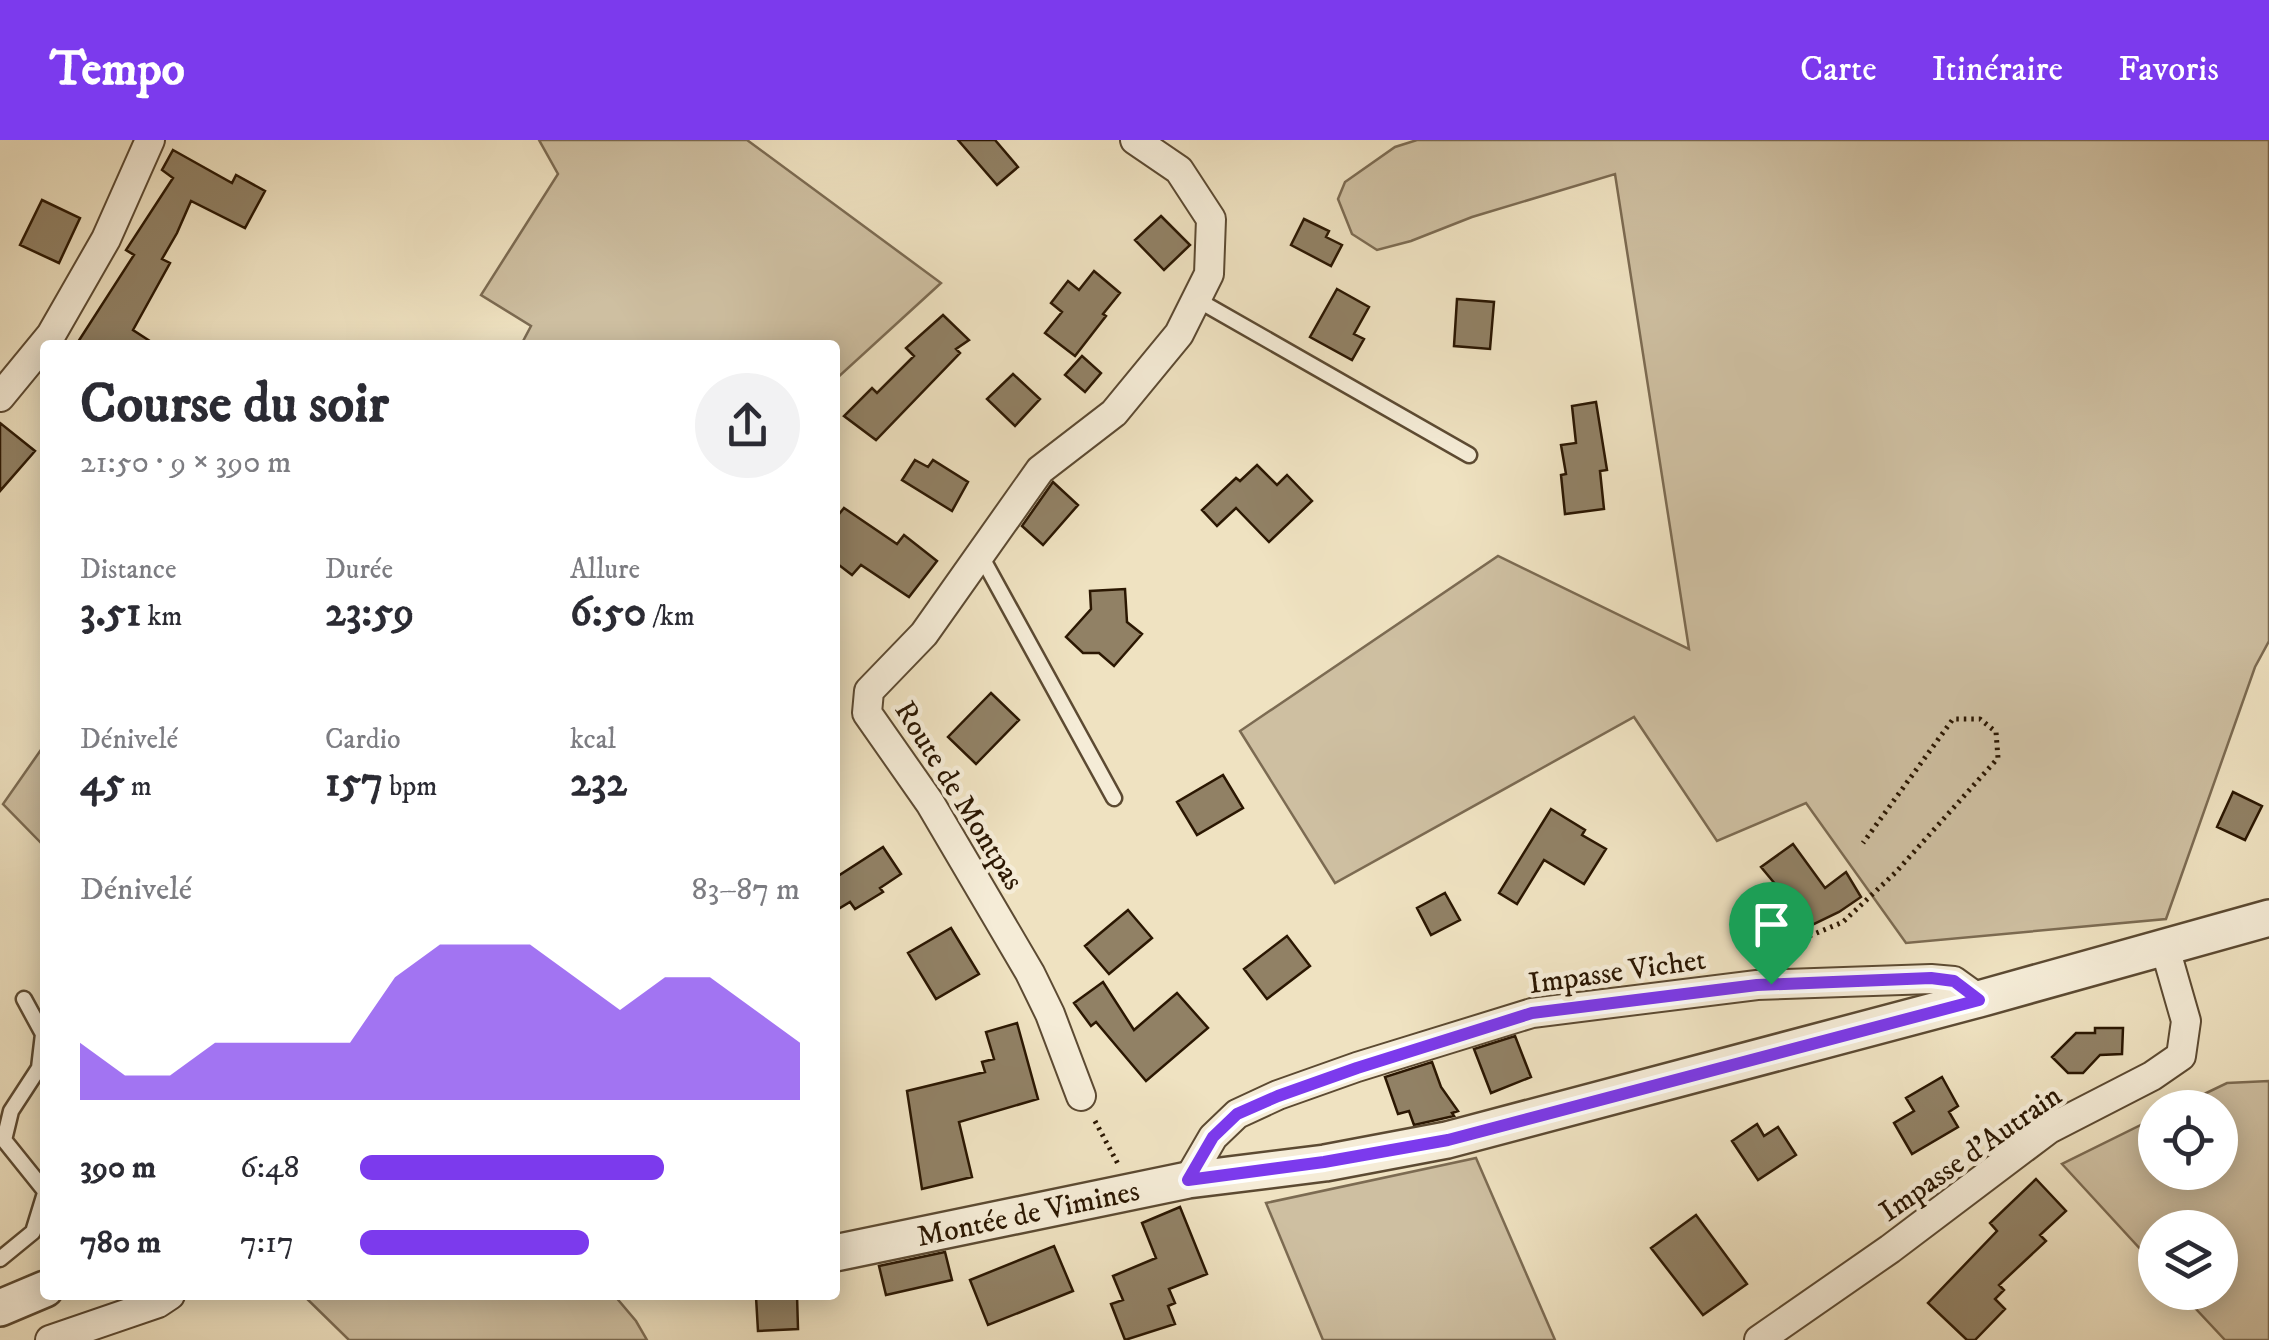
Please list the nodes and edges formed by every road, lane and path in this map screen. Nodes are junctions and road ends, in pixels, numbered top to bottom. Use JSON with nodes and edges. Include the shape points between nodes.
{"nodes":[{"id":1,"x":150,"y":140,"type":"edge"},
{"id":2,"x":1136,"y":140,"type":"edge"},
{"id":3,"x":1196,"y":299,"type":"junction"},
{"id":4,"x":48,"y":340,"type":"edge"},
{"id":5,"x":40,"y":349,"type":"edge"},
{"id":6,"x":0,"y":398,"type":"edge"},
{"id":7,"x":1469,"y":455,"type":"dead end"},
{"id":8,"x":980,"y":553,"type":"junction"},
{"id":9,"x":1114,"y":798,"type":"dead end"},
{"id":10,"x":1862,"y":843,"type":"dead end"},
{"id":11,"x":2269,"y":918,"type":"edge"},
{"id":12,"x":2165,"y":948,"type":"junction"},
{"id":13,"x":1771,"y":984,"type":"junction"},
{"id":14,"x":24,"y":999,"type":"dead end"},
{"id":15,"x":1979,"y":1000,"type":"junction"},
{"id":16,"x":40,"y":1027,"type":"edge"},
{"id":17,"x":40,"y":1068,"type":"edge"},
{"id":18,"x":1081,"y":1096,"type":"joint"},
{"id":19,"x":1188,"y":1180,"type":"junction"},
{"id":20,"x":40,"y":1186,"type":"edge"},
{"id":21,"x":1133,"y":1190,"type":"junction"},
{"id":22,"x":40,"y":1209,"type":"edge"},
{"id":23,"x":840,"y":1252,"type":"edge"},
{"id":24,"x":0,"y":1260,"type":"edge"},
{"id":25,"x":40,"y":1291,"type":"edge"},
{"id":26,"x":162,"y":1300,"type":"edge"},
{"id":27,"x":0,"y":1308,"type":"edge"},
{"id":28,"x":50,"y":1340,"type":"edge"},
{"id":29,"x":1759,"y":1340,"type":"edge"}],
"edges":[{"from":1,"to":4,"type":"street","via":[[106,240]]},
{"from":2,"to":3,"type":"street","name":"Route de Montpas","via":[[1179,170],[1210,218],[1209,274]]},
{"from":3,"to":7,"type":"lane"},
{"from":3,"to":8,"type":"street","name":"Route de Montpas","via":[[1178,334],[1114,413],[1040,470]]},
{"from":5,"to":6,"type":"street"},
{"from":8,"to":9,"type":"lane"},
{"from":8,"to":18,"type":"street","name":"Route de Montpas","via":[[924,634],[869,692],[867,713],[930,803],[1030,973]]},
{"from":10,"to":13,"type":"path","via":[[1953,719],[1980,718],[1996,732],[1998,758],[1896,872],[1842,922],[1766,954],[1761,968]]},
{"from":11,"to":12,"type":"street","name":"Montée de Vimines"},
{"from":12,"to":15,"type":"street","name":"Montée de Vimines"},
{"from":12,"to":29,"type":"street","name":"Impasse d'Autrain","via":[[2186,1021],[2182,1056],[2049,1129]]},
{"from":13,"to":15,"type":"street","name":"Impasse Vichet","via":[[1931,978],[1954,981]]},
{"from":13,"to":19,"type":"street","name":"Impasse Vichet","via":[[1532,1013],[1357,1068],[1237,1114],[1213,1137]]},
{"from":14,"to":16,"type":"lane"},
{"from":15,"to":19,"type":"street","name":"Montée de Vimines","via":[[1448,1140]]},
{"from":17,"to":20,"type":"lane","via":[[11,1111],[4,1140]]},
{"from":18,"to":21,"type":"path"},
{"from":19,"to":21,"type":"street","name":"Montée de Vimines"},
{"from":21,"to":23,"type":"street","name":"Montée de Vimines"},
{"from":22,"to":24,"type":"lane","via":[[33,1232]]},
{"from":25,"to":27,"type":"street"},
{"from":26,"to":28,"type":"street"}]}
